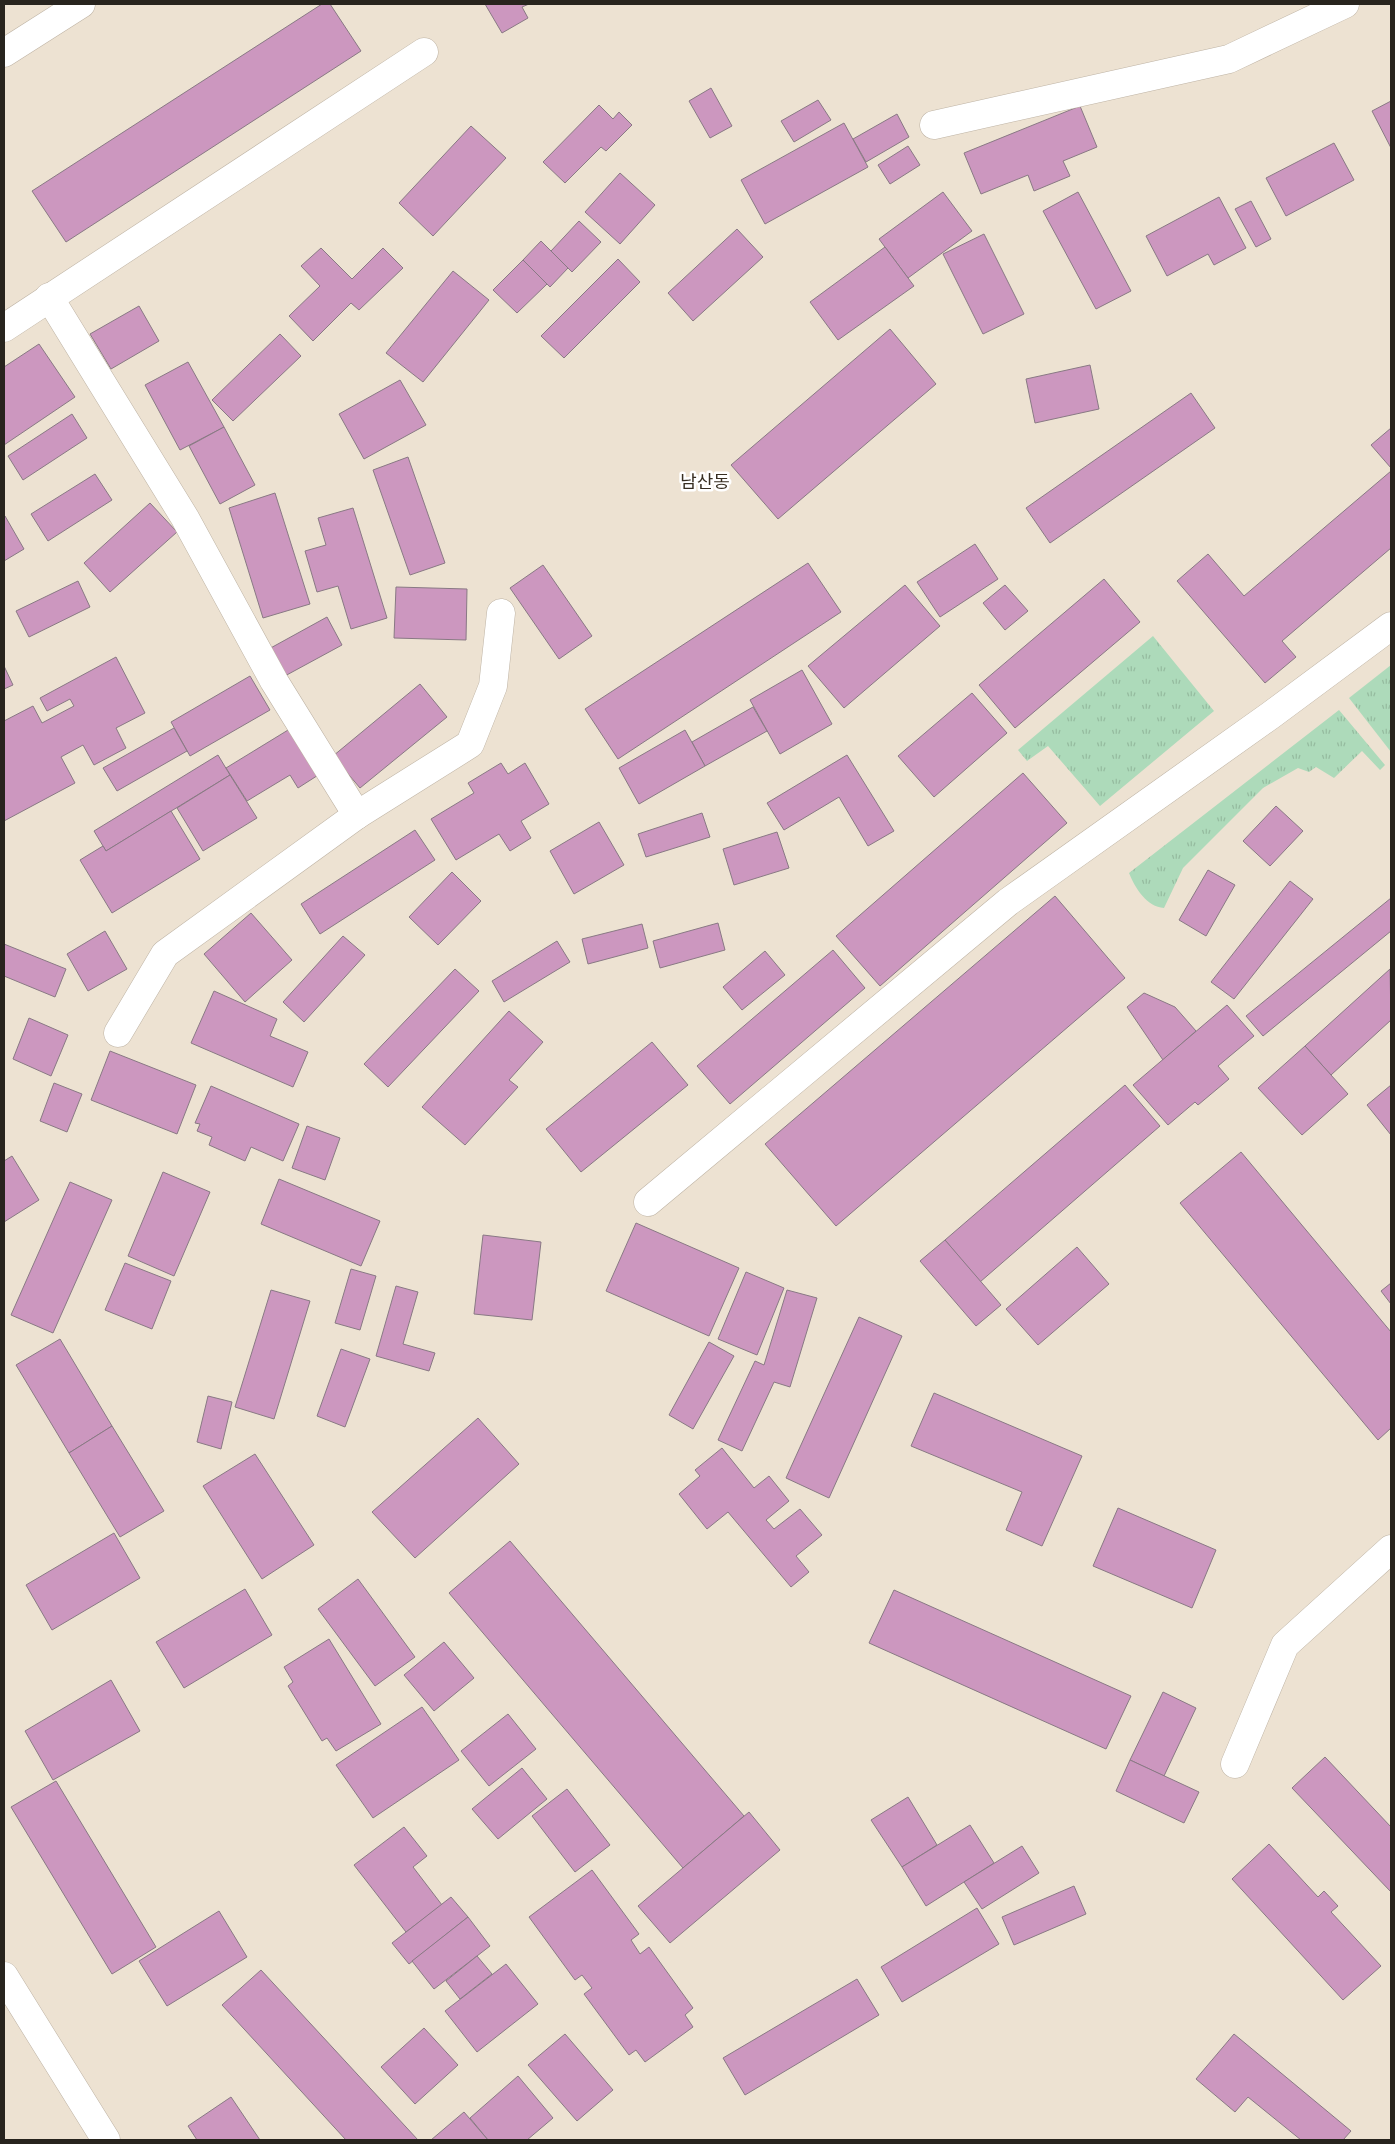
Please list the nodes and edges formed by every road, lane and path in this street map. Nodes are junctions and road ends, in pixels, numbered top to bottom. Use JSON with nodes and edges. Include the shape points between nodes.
{"nodes":[{"id":1,"x":81,"y":4,"type":"edge"},
{"id":2,"x":1345,"y":4,"type":"edge"},
{"id":3,"x":424,"y":52,"type":"dead end"},
{"id":4,"x":4,"y":53,"type":"edge"},
{"id":5,"x":934,"y":125,"type":"dead end"},
{"id":6,"x":49,"y":298,"type":"junction"},
{"id":7,"x":4,"y":328,"type":"edge"},
{"id":8,"x":501,"y":613,"type":"dead end"},
{"id":9,"x":1391,"y":626,"type":"edge"},
{"id":10,"x":357,"y":815,"type":"junction"},
{"id":11,"x":118,"y":1033,"type":"dead end"},
{"id":12,"x":648,"y":1202,"type":"dead end"},
{"id":13,"x":1391,"y":1549,"type":"edge"},
{"id":14,"x":1235,"y":1764,"type":"dead end"},
{"id":15,"x":4,"y":1976,"type":"edge"},
{"id":16,"x":106,"y":2140,"type":"edge"}],
"edges":[{"from":1,"to":4,"type":"street"},
{"from":2,"to":5,"type":"street","via":[[1229,59]]},
{"from":3,"to":6,"type":"street"},
{"from":6,"to":7,"type":"street"},
{"from":6,"to":10,"type":"street","via":[[185,518],[274,681]]},
{"from":8,"to":10,"type":"street","via":[[493,686],[470,744]]},
{"from":9,"to":12,"type":"street","via":[[1008,902]]},
{"from":10,"to":11,"type":"street","via":[[165,954]]},
{"from":13,"to":14,"type":"street","via":[[1285,1646]]},
{"from":15,"to":16,"type":"street"}]}
